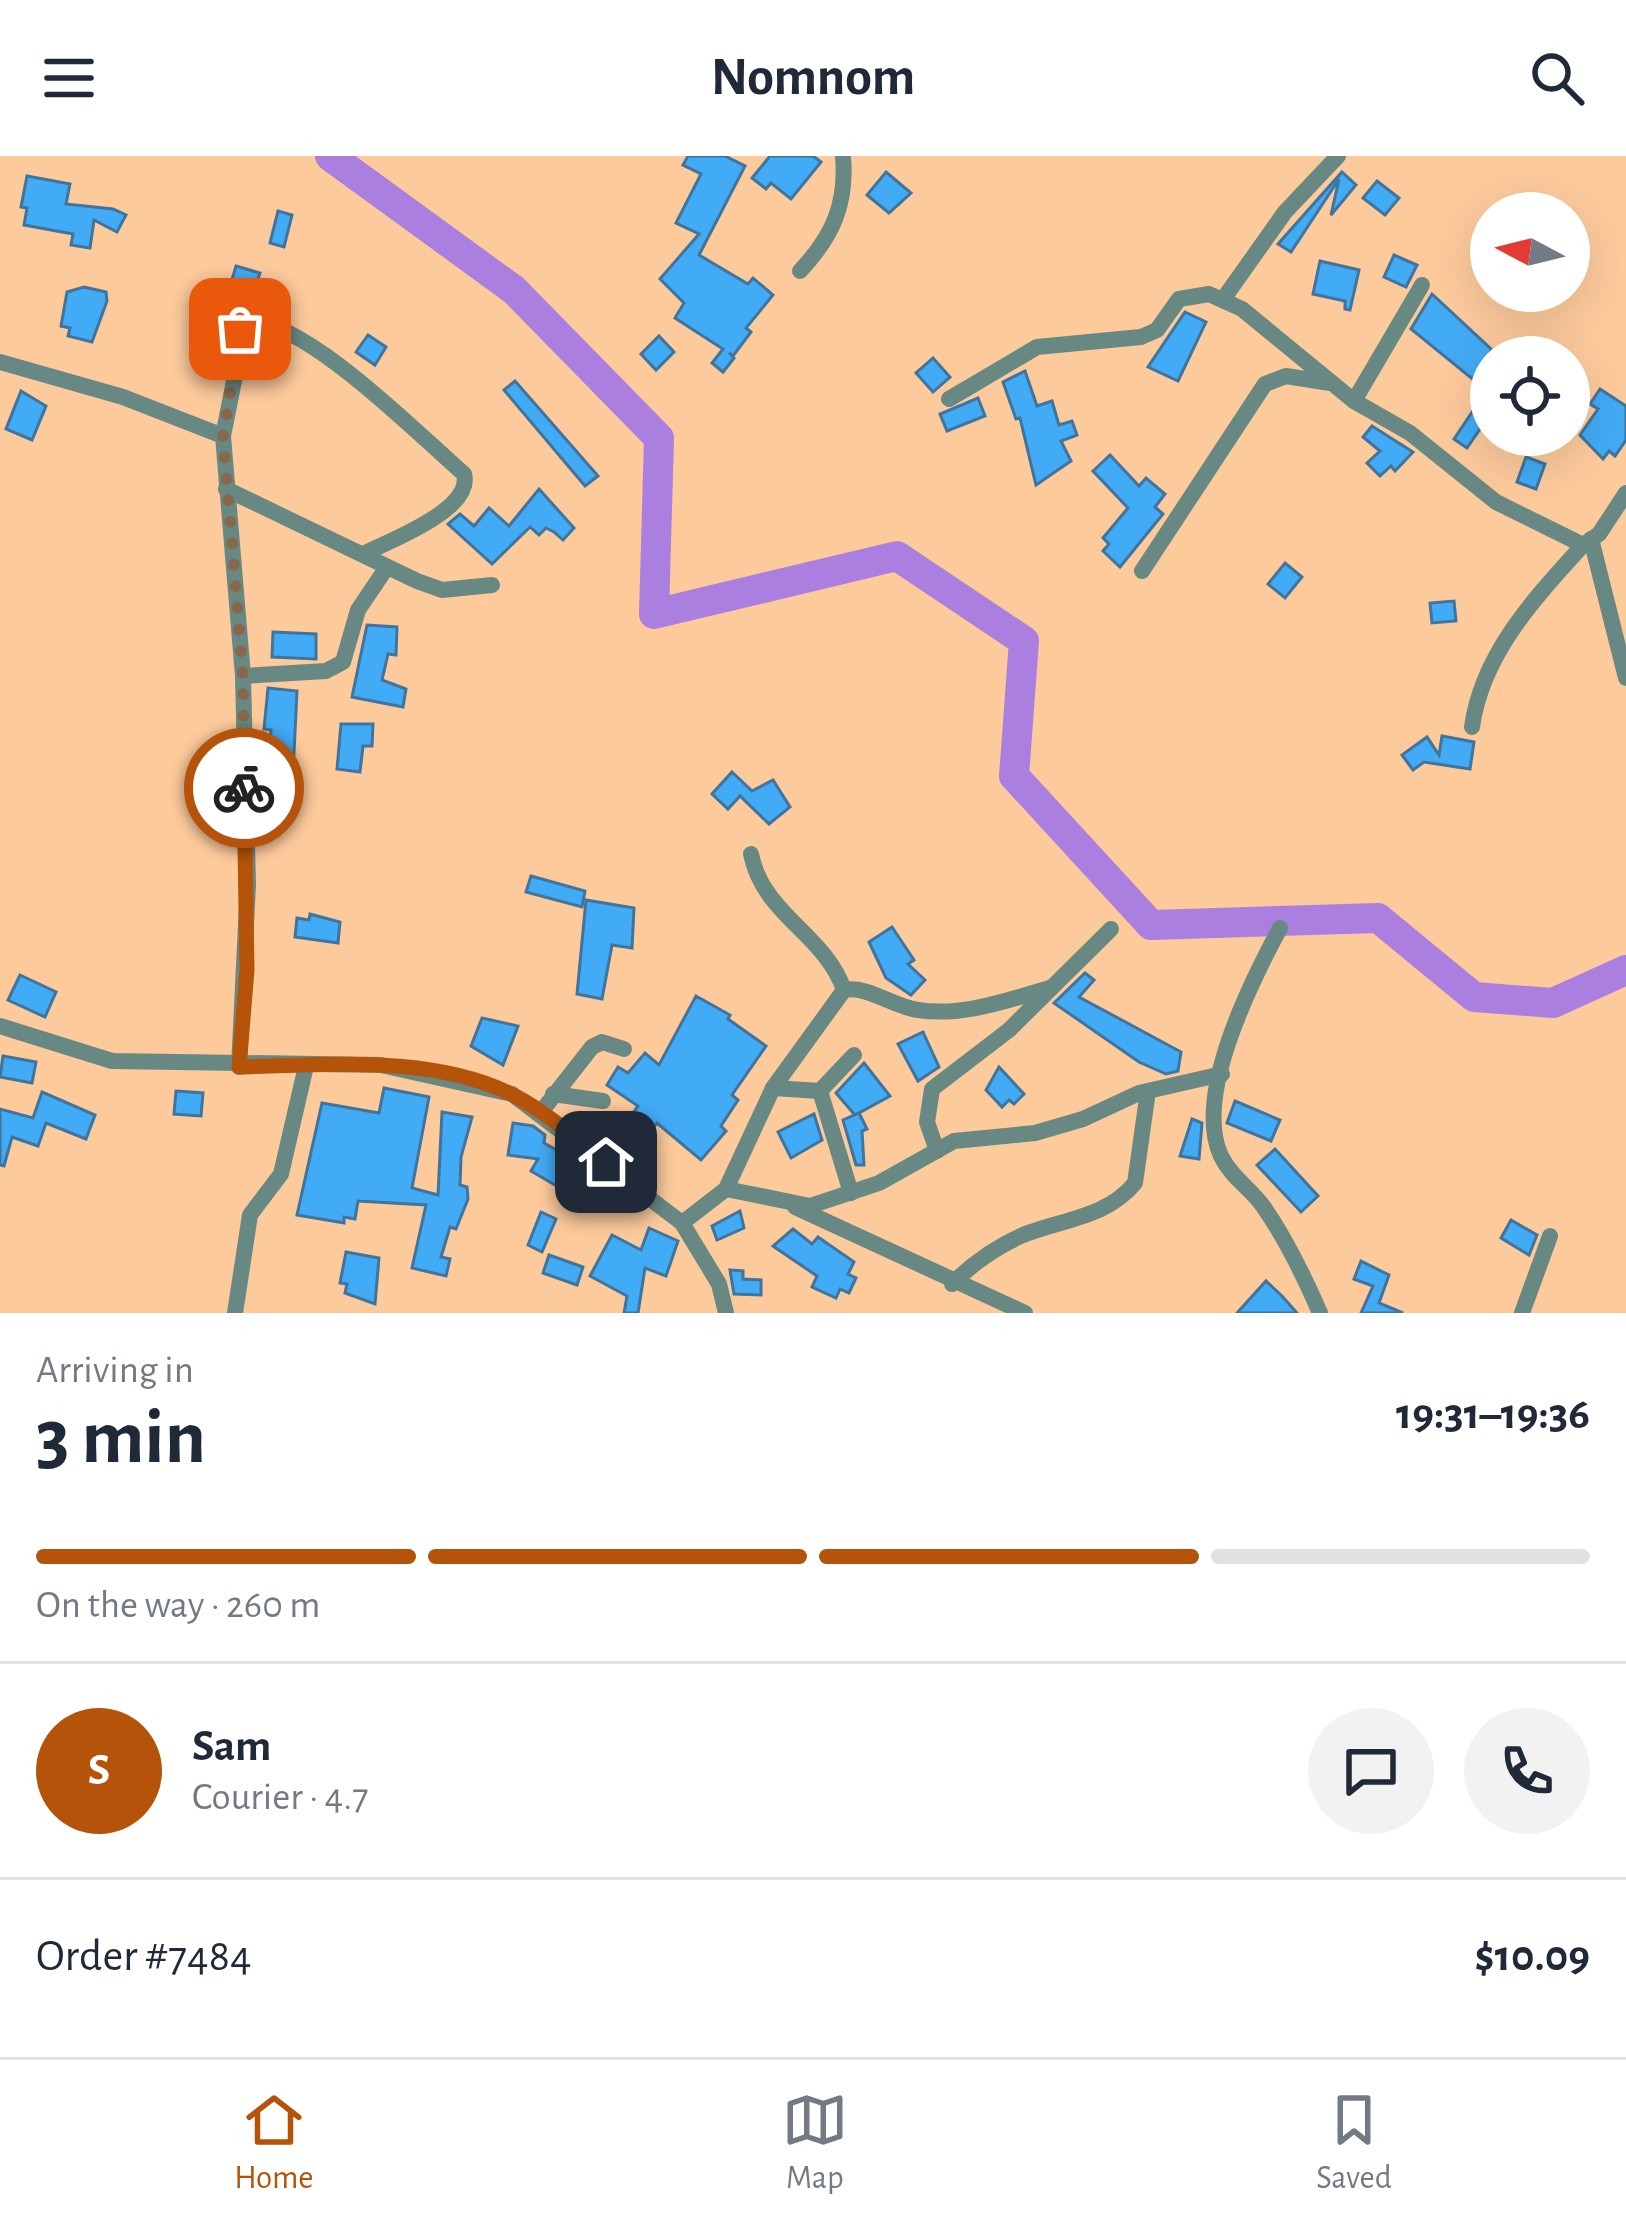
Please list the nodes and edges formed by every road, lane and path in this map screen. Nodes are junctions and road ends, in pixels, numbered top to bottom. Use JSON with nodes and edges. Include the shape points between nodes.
{"nodes":[{"id":1,"x":843,"y":156,"type":"edge"},
{"id":2,"x":1338,"y":156,"type":"edge"},
{"id":3,"x":800,"y":271,"type":"dead end"},
{"id":4,"x":1422,"y":285,"type":"dead end"},
{"id":5,"x":1223,"y":298,"type":"junction"},
{"id":6,"x":0,"y":362,"type":"edge"},
{"id":7,"x":1333,"y":383,"type":"junction"},
{"id":8,"x":950,"y":399,"type":"dead end"},
{"id":9,"x":1354,"y":400,"type":"junction"},
{"id":10,"x":223,"y":436,"type":"junction"},
{"id":11,"x":226,"y":489,"type":"junction"},
{"id":12,"x":1623,"y":506,"type":"edge"},
{"id":13,"x":1587,"y":542,"type":"junction"},
{"id":14,"x":363,"y":554,"type":"junction"},
{"id":15,"x":388,"y":567,"type":"junction"},
{"id":16,"x":1142,"y":572,"type":"dead end"},
{"id":17,"x":492,"y":585,"type":"dead end"},
{"id":18,"x":243,"y":676,"type":"junction"},
{"id":19,"x":1626,"y":678,"type":"edge"},
{"id":20,"x":1472,"y":728,"type":"dead end"},
{"id":21,"x":751,"y":854,"type":"dead end"},
{"id":22,"x":1280,"y":928,"type":"dead end"},
{"id":23,"x":1112,"y":929,"type":"dead end"},
{"id":24,"x":1050,"y":988,"type":"junction"},
{"id":25,"x":844,"y":990,"type":"junction"},
{"id":26,"x":0,"y":1026,"type":"edge"},
{"id":27,"x":624,"y":1049,"type":"dead end"},
{"id":28,"x":854,"y":1055,"type":"dead end"},
{"id":29,"x":306,"y":1066,"type":"junction"},
{"id":30,"x":239,"y":1067,"type":"junction"},
{"id":31,"x":1222,"y":1074,"type":"junction"},
{"id":32,"x":773,"y":1088,"type":"junction"},
{"id":33,"x":820,"y":1091,"type":"junction"},
{"id":34,"x":1148,"y":1091,"type":"junction"},
{"id":35,"x":554,"y":1094,"type":"junction"},
{"id":36,"x":603,"y":1101,"type":"dead end"},
{"id":37,"x":541,"y":1112,"type":"junction"},
{"id":38,"x":937,"y":1150,"type":"junction"},
{"id":39,"x":726,"y":1189,"type":"junction"},
{"id":40,"x":851,"y":1193,"type":"junction"},
{"id":41,"x":794,"y":1207,"type":"junction"},
{"id":42,"x":682,"y":1222,"type":"junction"},
{"id":43,"x":1550,"y":1236,"type":"dead end"},
{"id":44,"x":952,"y":1284,"type":"junction"},
{"id":45,"x":235,"y":1313,"type":"edge"},
{"id":46,"x":726,"y":1313,"type":"edge"},
{"id":47,"x":1025,"y":1313,"type":"edge"},
{"id":48,"x":1320,"y":1313,"type":"edge"},
{"id":49,"x":1522,"y":1313,"type":"edge"}],
"edges":[{"from":1,"to":3,"type":"street","via":[[837,218]]},
{"from":2,"to":5,"type":"street"},
{"from":4,"to":9,"type":"street"},
{"from":5,"to":7,"type":"street"},
{"from":5,"to":8,"type":"street","via":[[1188,295],[1141,337],[1037,347]]},
{"from":6,"to":10,"type":"street"},
{"from":7,"to":9,"type":"street"},
{"from":7,"to":16,"type":"street","via":[[1286,376],[1265,384]]},
{"from":9,"to":13,"type":"street","via":[[1496,502]]},
{"from":10,"to":11,"type":"street"},
{"from":10,"to":14,"type":"street","via":[[246,321],[289,334],[339,365],[466,482],[440,514]]},
{"from":11,"to":14,"type":"street"},
{"from":11,"to":18,"type":"street"},
{"from":12,"to":13,"type":"street"},
{"from":13,"to":19,"type":"street"},
{"from":13,"to":20,"type":"street","via":[[1491,660]]},
{"from":14,"to":15,"type":"street"},
{"from":15,"to":17,"type":"street","via":[[442,590]]},
{"from":15,"to":18,"type":"street","via":[[358,610],[343,662],[326,671]]},
{"from":18,"to":30,"type":"street","via":[[248,927]]},
{"from":21,"to":25,"type":"street","via":[[765,896],[837,969]]},
{"from":22,"to":31,"type":"street","via":[[1251,979]]},
{"from":23,"to":24,"type":"street"},
{"from":24,"to":25,"type":"street","via":[[946,1013]]},
{"from":24,"to":38,"type":"street","via":[[932,1089],[927,1122]]},
{"from":25,"to":32,"type":"street"},
{"from":26,"to":30,"type":"street","via":[[112,1061]]},
{"from":27,"to":35,"type":"street","via":[[592,1047]]},
{"from":28,"to":33,"type":"street"},
{"from":29,"to":30,"type":"street"},
{"from":29,"to":37,"type":"street","via":[[381,1065],[455,1078],[512,1094]]},
{"from":29,"to":45,"type":"street","via":[[281,1174],[250,1215]]},
{"from":31,"to":34,"type":"street"},
{"from":31,"to":48,"type":"street","via":[[1213,1112],[1222,1159],[1274,1223]]},
{"from":32,"to":33,"type":"street"},
{"from":32,"to":39,"type":"street"},
{"from":33,"to":40,"type":"street"},
{"from":34,"to":38,"type":"street","via":[[1035,1133],[974,1135]]},
{"from":34,"to":44,"type":"street","via":[[1135,1183],[1126,1193],[1089,1216],[1012,1240]]},
{"from":35,"to":36,"type":"street"},
{"from":35,"to":37,"type":"street"},
{"from":37,"to":42,"type":"street"},
{"from":38,"to":40,"type":"street"},
{"from":39,"to":41,"type":"street"},
{"from":39,"to":42,"type":"street"},
{"from":40,"to":41,"type":"street"},
{"from":41,"to":44,"type":"street"},
{"from":42,"to":46,"type":"street","via":[[719,1284]]},
{"from":43,"to":49,"type":"street"},
{"from":44,"to":47,"type":"street"}]}
